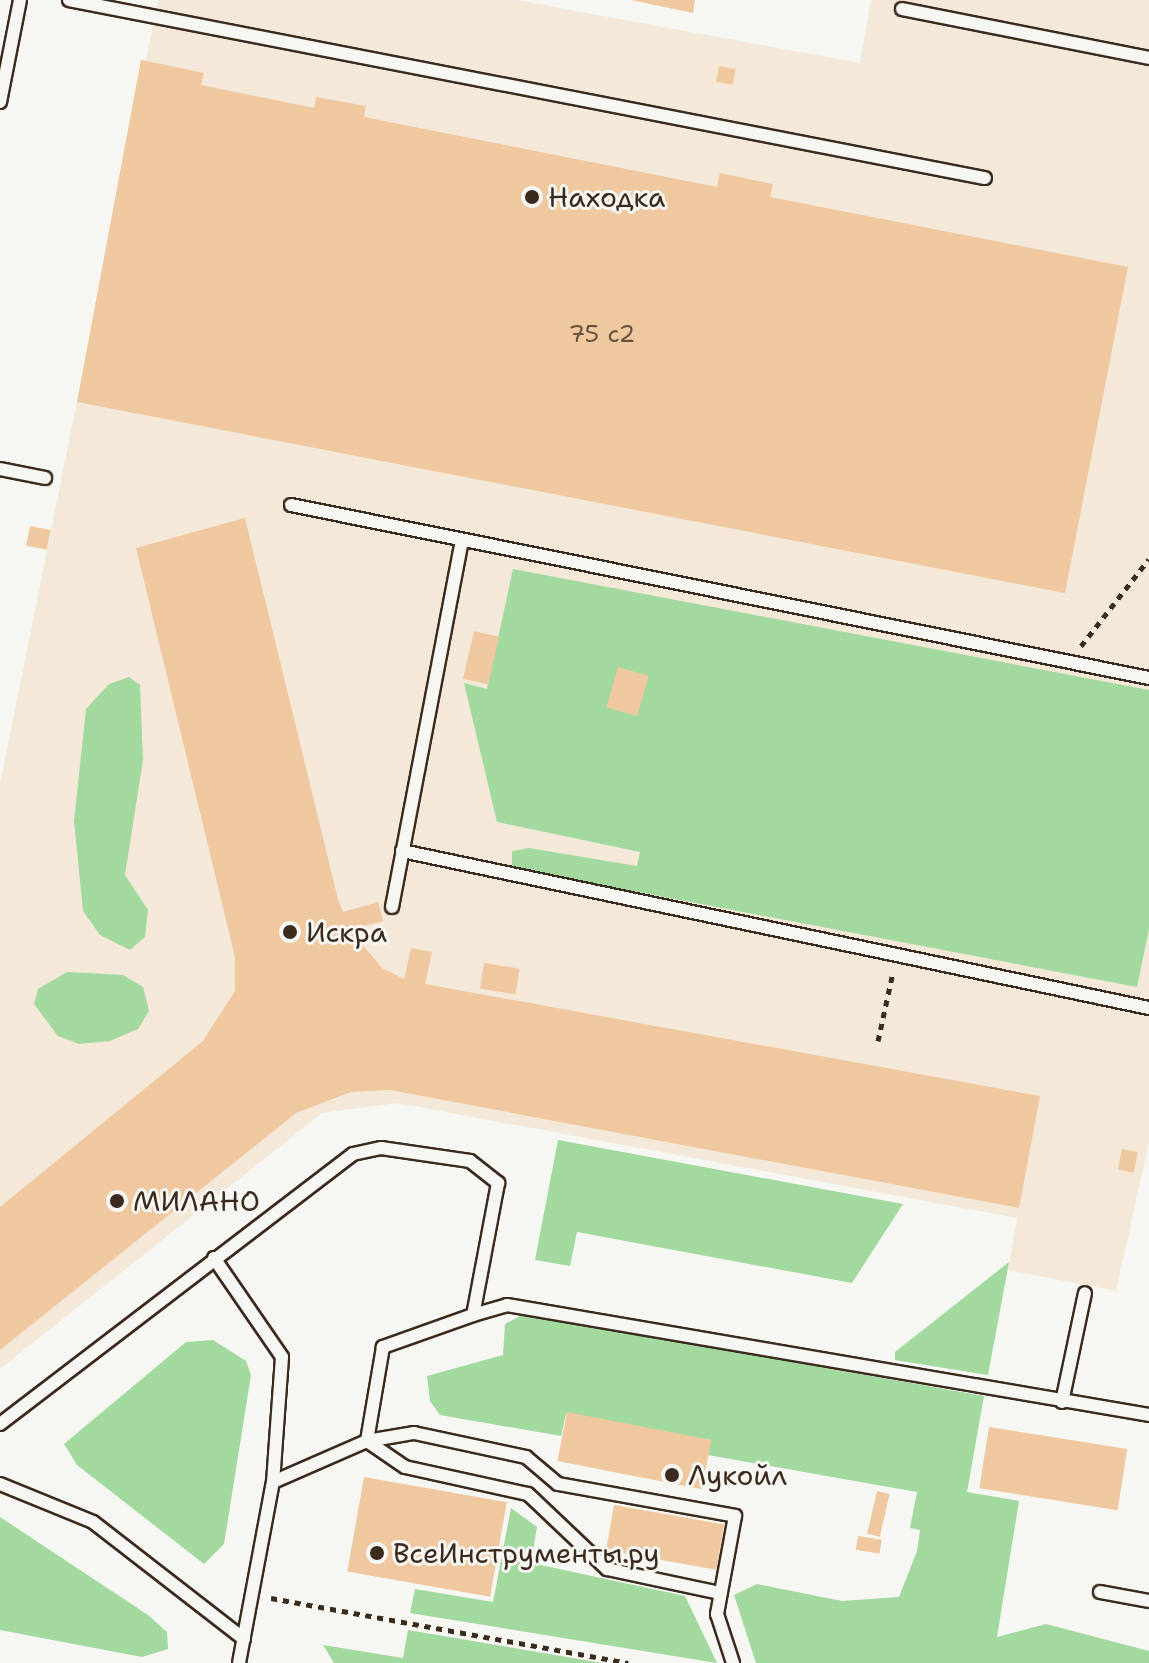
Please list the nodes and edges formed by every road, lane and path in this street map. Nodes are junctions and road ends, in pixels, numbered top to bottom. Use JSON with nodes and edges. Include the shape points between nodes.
{"nodes":[{"id":1,"x":20,"y":0,"type":"edge"},
{"id":2,"x":69,"y":0,"type":"edge"},
{"id":3,"x":902,"y":9,"type":"dead end"},
{"id":4,"x":1149,"y":58,"type":"edge"},
{"id":5,"x":0,"y":102,"type":"edge"},
{"id":6,"x":985,"y":178,"type":"dead end"},
{"id":7,"x":0,"y":469,"type":"edge"},
{"id":8,"x":45,"y":478,"type":"dead end"},
{"id":9,"x":291,"y":505,"type":"dead end"},
{"id":10,"x":462,"y":541,"type":"junction"},
{"id":11,"x":1149,"y":559,"type":"edge"},
{"id":12,"x":1069,"y":662,"type":"junction"},
{"id":13,"x":1149,"y":678,"type":"edge"},
{"id":14,"x":402,"y":851,"type":"junction"},
{"id":15,"x":392,"y":907,"type":"dead end"},
{"id":16,"x":897,"y":955,"type":"junction"},
{"id":17,"x":1149,"y":1008,"type":"edge"},
{"id":18,"x":878,"y":1041,"type":"dead end"},
{"id":19,"x":214,"y":1258,"type":"junction"},
{"id":20,"x":1085,"y":1293,"type":"dead end"},
{"id":21,"x":473,"y":1315,"type":"junction"},
{"id":22,"x":1062,"y":1402,"type":"junction"},
{"id":23,"x":1149,"y":1415,"type":"edge"},
{"id":24,"x":0,"y":1424,"type":"edge"},
{"id":25,"x":367,"y":1441,"type":"junction"},
{"id":26,"x":273,"y":1482,"type":"junction"},
{"id":27,"x":0,"y":1484,"type":"edge"},
{"id":28,"x":1100,"y":1592,"type":"dead end"},
{"id":29,"x":720,"y":1593,"type":"junction"},
{"id":30,"x":253,"y":1595,"type":"junction"},
{"id":31,"x":1149,"y":1601,"type":"edge"},
{"id":32,"x":244,"y":1639,"type":"junction"},
{"id":33,"x":239,"y":1663,"type":"edge"},
{"id":34,"x":628,"y":1663,"type":"edge"},
{"id":35,"x":733,"y":1663,"type":"edge"}],
"edges":[{"from":1,"to":5,"type":"lane"},
{"from":2,"to":6,"type":"lane"},
{"from":3,"to":4,"type":"lane"},
{"from":7,"to":8,"type":"lane"},
{"from":9,"to":10,"type":"lane"},
{"from":10,"to":12,"type":"lane"},
{"from":10,"to":14,"type":"lane"},
{"from":11,"to":12,"type":"path"},
{"from":12,"to":13,"type":"lane"},
{"from":14,"to":15,"type":"lane"},
{"from":14,"to":16,"type":"lane"},
{"from":16,"to":17,"type":"lane"},
{"from":16,"to":18,"type":"path"},
{"from":19,"to":21,"type":"lane","via":[[353,1154],[381,1148],[470,1161],[498,1183]]},
{"from":19,"to":24,"type":"lane"},
{"from":19,"to":26,"type":"lane","via":[[282,1357]]},
{"from":20,"to":22,"type":"lane"},
{"from":21,"to":22,"type":"lane","via":[[507,1305]]},
{"from":21,"to":25,"type":"lane","via":[[383,1347]]},
{"from":22,"to":23,"type":"lane"},
{"from":25,"to":26,"type":"lane"},
{"from":25,"to":29,"type":"lane","via":[[405,1467],[528,1494],[607,1569]]},
{"from":25,"to":29,"type":"lane","via":[[414,1433],[526,1457],[558,1484],[735,1516]]},
{"from":26,"to":30,"type":"lane"},
{"from":27,"to":32,"type":"lane","via":[[93,1522]]},
{"from":28,"to":31,"type":"lane"},
{"from":29,"to":35,"type":"lane","via":[[717,1614]]},
{"from":30,"to":32,"type":"lane"},
{"from":30,"to":34,"type":"path"},
{"from":32,"to":33,"type":"lane"}]}
